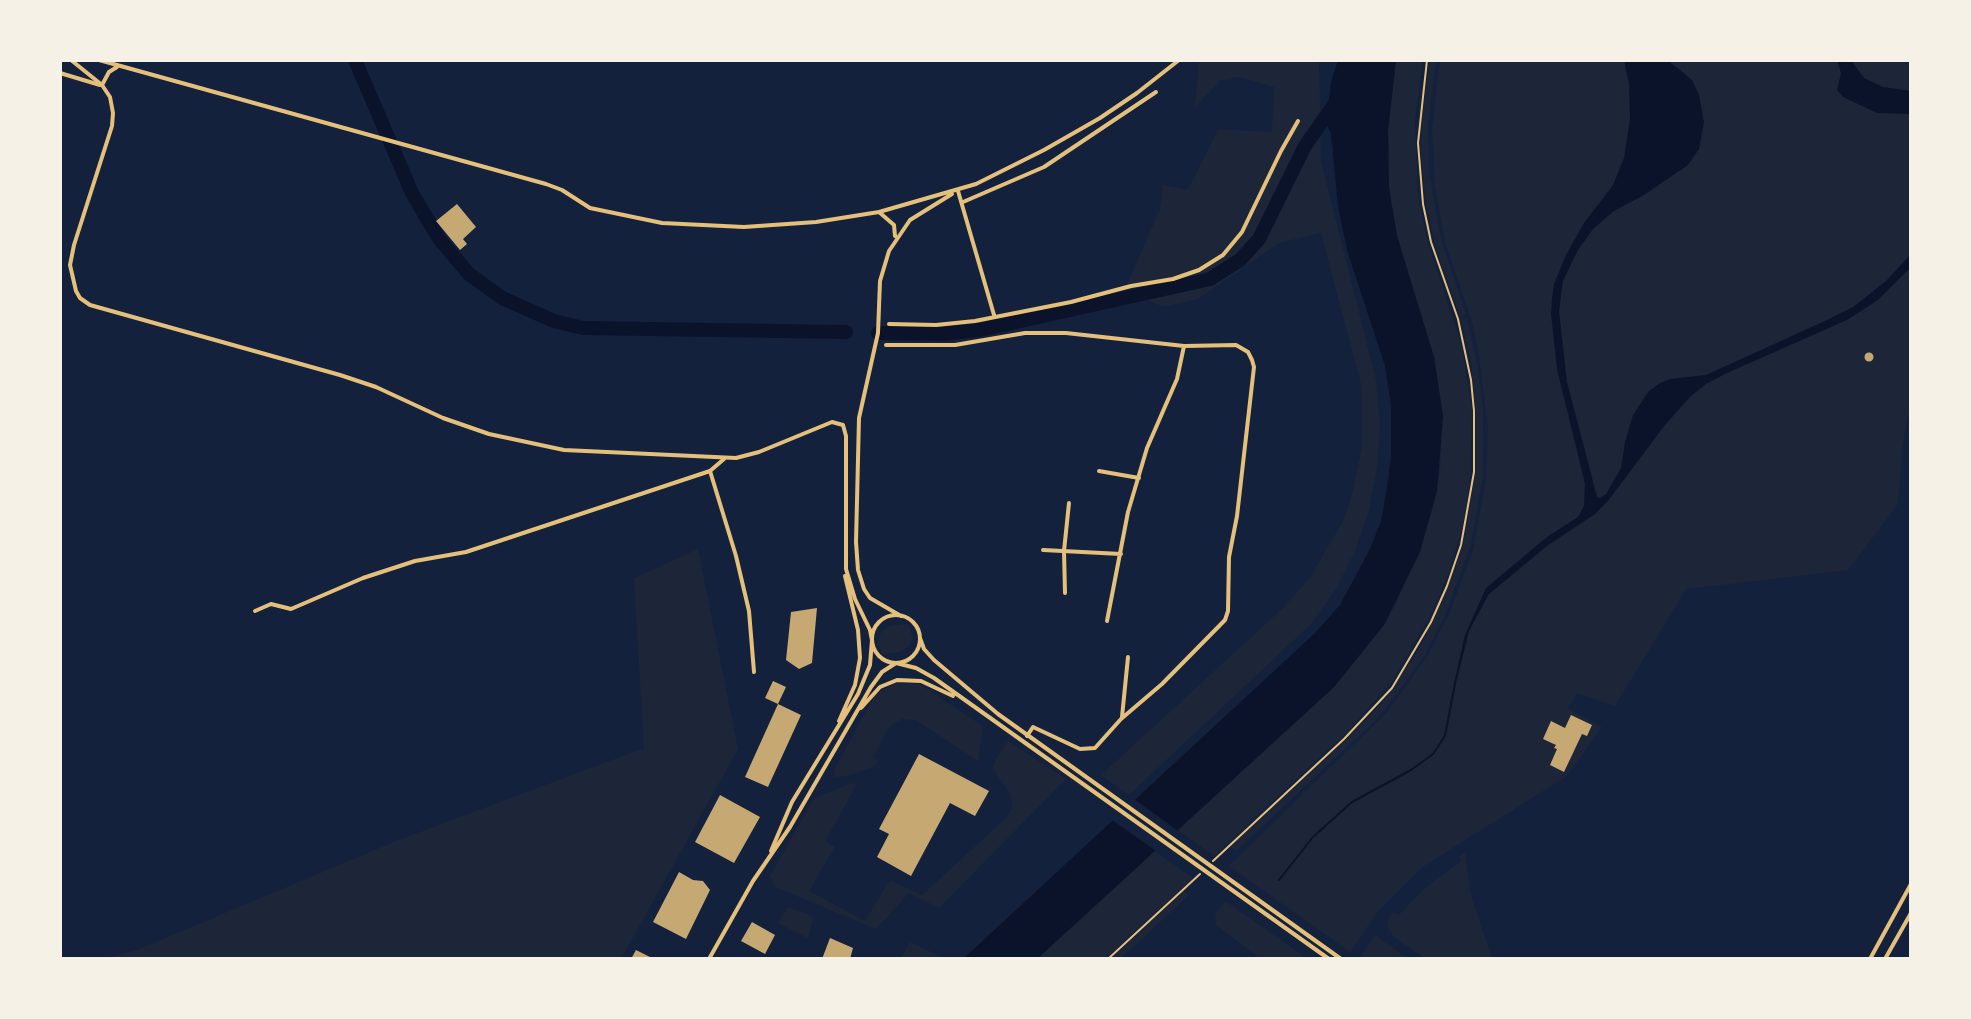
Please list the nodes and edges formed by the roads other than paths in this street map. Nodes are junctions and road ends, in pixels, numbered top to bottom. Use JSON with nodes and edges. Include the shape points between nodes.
{"nodes":[{"id":1,"x":71,"y":60,"type":"edge"},
{"id":2,"x":99,"y":60,"type":"edge"},
{"id":3,"x":1179,"y":60,"type":"edge"},
{"id":4,"x":121,"y":66,"type":"junction"},
{"id":5,"x":60,"y":73,"type":"edge"},
{"id":6,"x":102,"y":85,"type":"junction"},
{"id":7,"x":1156,"y":92,"type":"dead end"},
{"id":8,"x":1298,"y":121,"type":"dead end"},
{"id":9,"x":958,"y":191,"type":"junction"},
{"id":10,"x":963,"y":202,"type":"junction"},
{"id":11,"x":879,"y":212,"type":"junction"},
{"id":12,"x":893,"y":242,"type":"junction"},
{"id":13,"x":994,"y":315,"type":"junction"},
{"id":14,"x":889,"y":324,"type":"dead end"},
{"id":15,"x":886,"y":345,"type":"dead end"},
{"id":16,"x":1184,"y":346,"type":"junction"},
{"id":17,"x":724,"y":459,"type":"junction"},
{"id":18,"x":710,"y":471,"type":"junction"},
{"id":19,"x":1099,"y":471,"type":"dead end"},
{"id":20,"x":1139,"y":478,"type":"junction"},
{"id":21,"x":1069,"y":503,"type":"dead end"},
{"id":22,"x":1043,"y":550,"type":"dead end"},
{"id":23,"x":1064,"y":551,"type":"junction"},
{"id":24,"x":1121,"y":554,"type":"junction"},
{"id":25,"x":846,"y":569,"type":"junction"},
{"id":26,"x":1065,"y":593,"type":"dead end"},
{"id":27,"x":255,"y":611,"type":"dead end"},
{"id":28,"x":901,"y":616,"type":"junction"},
{"id":29,"x":1107,"y":621,"type":"dead end"},
{"id":30,"x":920,"y":638,"type":"junction"},
{"id":31,"x":872,"y":640,"type":"junction"},
{"id":32,"x":1128,"y":657,"type":"dead end"},
{"id":33,"x":896,"y":663,"type":"junction"},
{"id":34,"x":754,"y":672,"type":"dead end"},
{"id":35,"x":964,"y":701,"type":"junction"},
{"id":36,"x":854,"y":716,"type":"junction"},
{"id":37,"x":1121,"y":719,"type":"junction"},
{"id":38,"x":835,"y":732,"type":"junction"},
{"id":39,"x":1027,"y":736,"type":"junction"},
{"id":40,"x":771,"y":851,"type":"junction"},
{"id":41,"x":1911,"y":884,"type":"edge"},
{"id":42,"x":1911,"y":913,"type":"edge"},
{"id":43,"x":1327,"y":958,"type":"edge"},
{"id":44,"x":709,"y":959,"type":"edge"},
{"id":45,"x":1341,"y":959,"type":"edge"},
{"id":46,"x":1870,"y":959,"type":"edge"},
{"id":47,"x":1885,"y":959,"type":"edge"}],
"edges":[{"from":1,"to":6,"type":"street"},
{"from":2,"to":4,"type":"street"},
{"from":3,"to":9,"type":"street","via":[[1077,132]]},
{"from":4,"to":6,"type":"street","via":[[109,72]]},
{"from":4,"to":11,"type":"street","via":[[546,184],[590,208],[632,218],[701,226],[798,224]]},
{"from":5,"to":6,"type":"street"},
{"from":6,"to":17,"type":"street","via":[[112,105],[112,126],[70,265],[76,291],[90,305],[352,379],[489,434],[564,450]]},
{"from":7,"to":10,"type":"street","via":[[1044,167]]},
{"from":8,"to":13,"type":"street","via":[[1242,232],[1212,263],[1173,279]]},
{"from":9,"to":10,"type":"street"},
{"from":9,"to":11,"type":"street"},
{"from":9,"to":12,"type":"street","via":[[910,220]]},
{"from":10,"to":13,"type":"street"},
{"from":11,"to":12,"type":"street","via":[[895,228]]},
{"from":12,"to":28,"type":"street","via":[[880,281],[879,317],[858,435],[858,570],[870,598]]},
{"from":13,"to":14,"type":"street","via":[[954,324]]},
{"from":15,"to":16,"type":"street","via":[[955,345],[1044,332]]},
{"from":16,"to":20,"type":"street","via":[[1177,379]]},
{"from":16,"to":37,"type":"street","via":[[1236,345],[1248,352],[1254,367],[1229,557],[1228,611],[1162,684]]},
{"from":17,"to":18,"type":"street"},
{"from":17,"to":25,"type":"street","via":[[759,452],[832,422],[843,425]]},
{"from":18,"to":27,"type":"street","via":[[466,552],[402,565],[291,609],[271,604]]},
{"from":18,"to":34,"type":"street","via":[[749,611]]},
{"from":19,"to":20,"type":"street"},
{"from":20,"to":24,"type":"street"},
{"from":21,"to":23,"type":"street"},
{"from":22,"to":23,"type":"street"},
{"from":23,"to":24,"type":"street"},
{"from":23,"to":26,"type":"street"},
{"from":24,"to":29,"type":"street"},
{"from":25,"to":31,"type":"street"},
{"from":25,"to":38,"type":"street","via":[[860,658]]},
{"from":28,"to":30,"type":"street","via":[[914,622]]},
{"from":28,"to":31,"type":"street","via":[[881,621]]},
{"from":30,"to":33,"type":"street","via":[[913,654]]},
{"from":30,"to":39,"type":"street","via":[[934,660]]},
{"from":31,"to":33,"type":"street","via":[[880,658]]},
{"from":31,"to":38,"type":"street","via":[[868,674]]},
{"from":32,"to":37,"type":"street"},
{"from":33,"to":35,"type":"street","via":[[922,671]]},
{"from":33,"to":36,"type":"street","via":[[880,674]]},
{"from":35,"to":36,"type":"street","via":[[921,681],[897,680],[880,687]]},
{"from":35,"to":43,"type":"street"},
{"from":36,"to":40,"type":"street"},
{"from":37,"to":39,"type":"street","via":[[1088,750],[1033,727]]},
{"from":38,"to":40,"type":"street","via":[[792,802]]},
{"from":39,"to":45,"type":"street"},
{"from":40,"to":44,"type":"street"},
{"from":41,"to":46,"type":"street"},
{"from":42,"to":47,"type":"street"}]}
